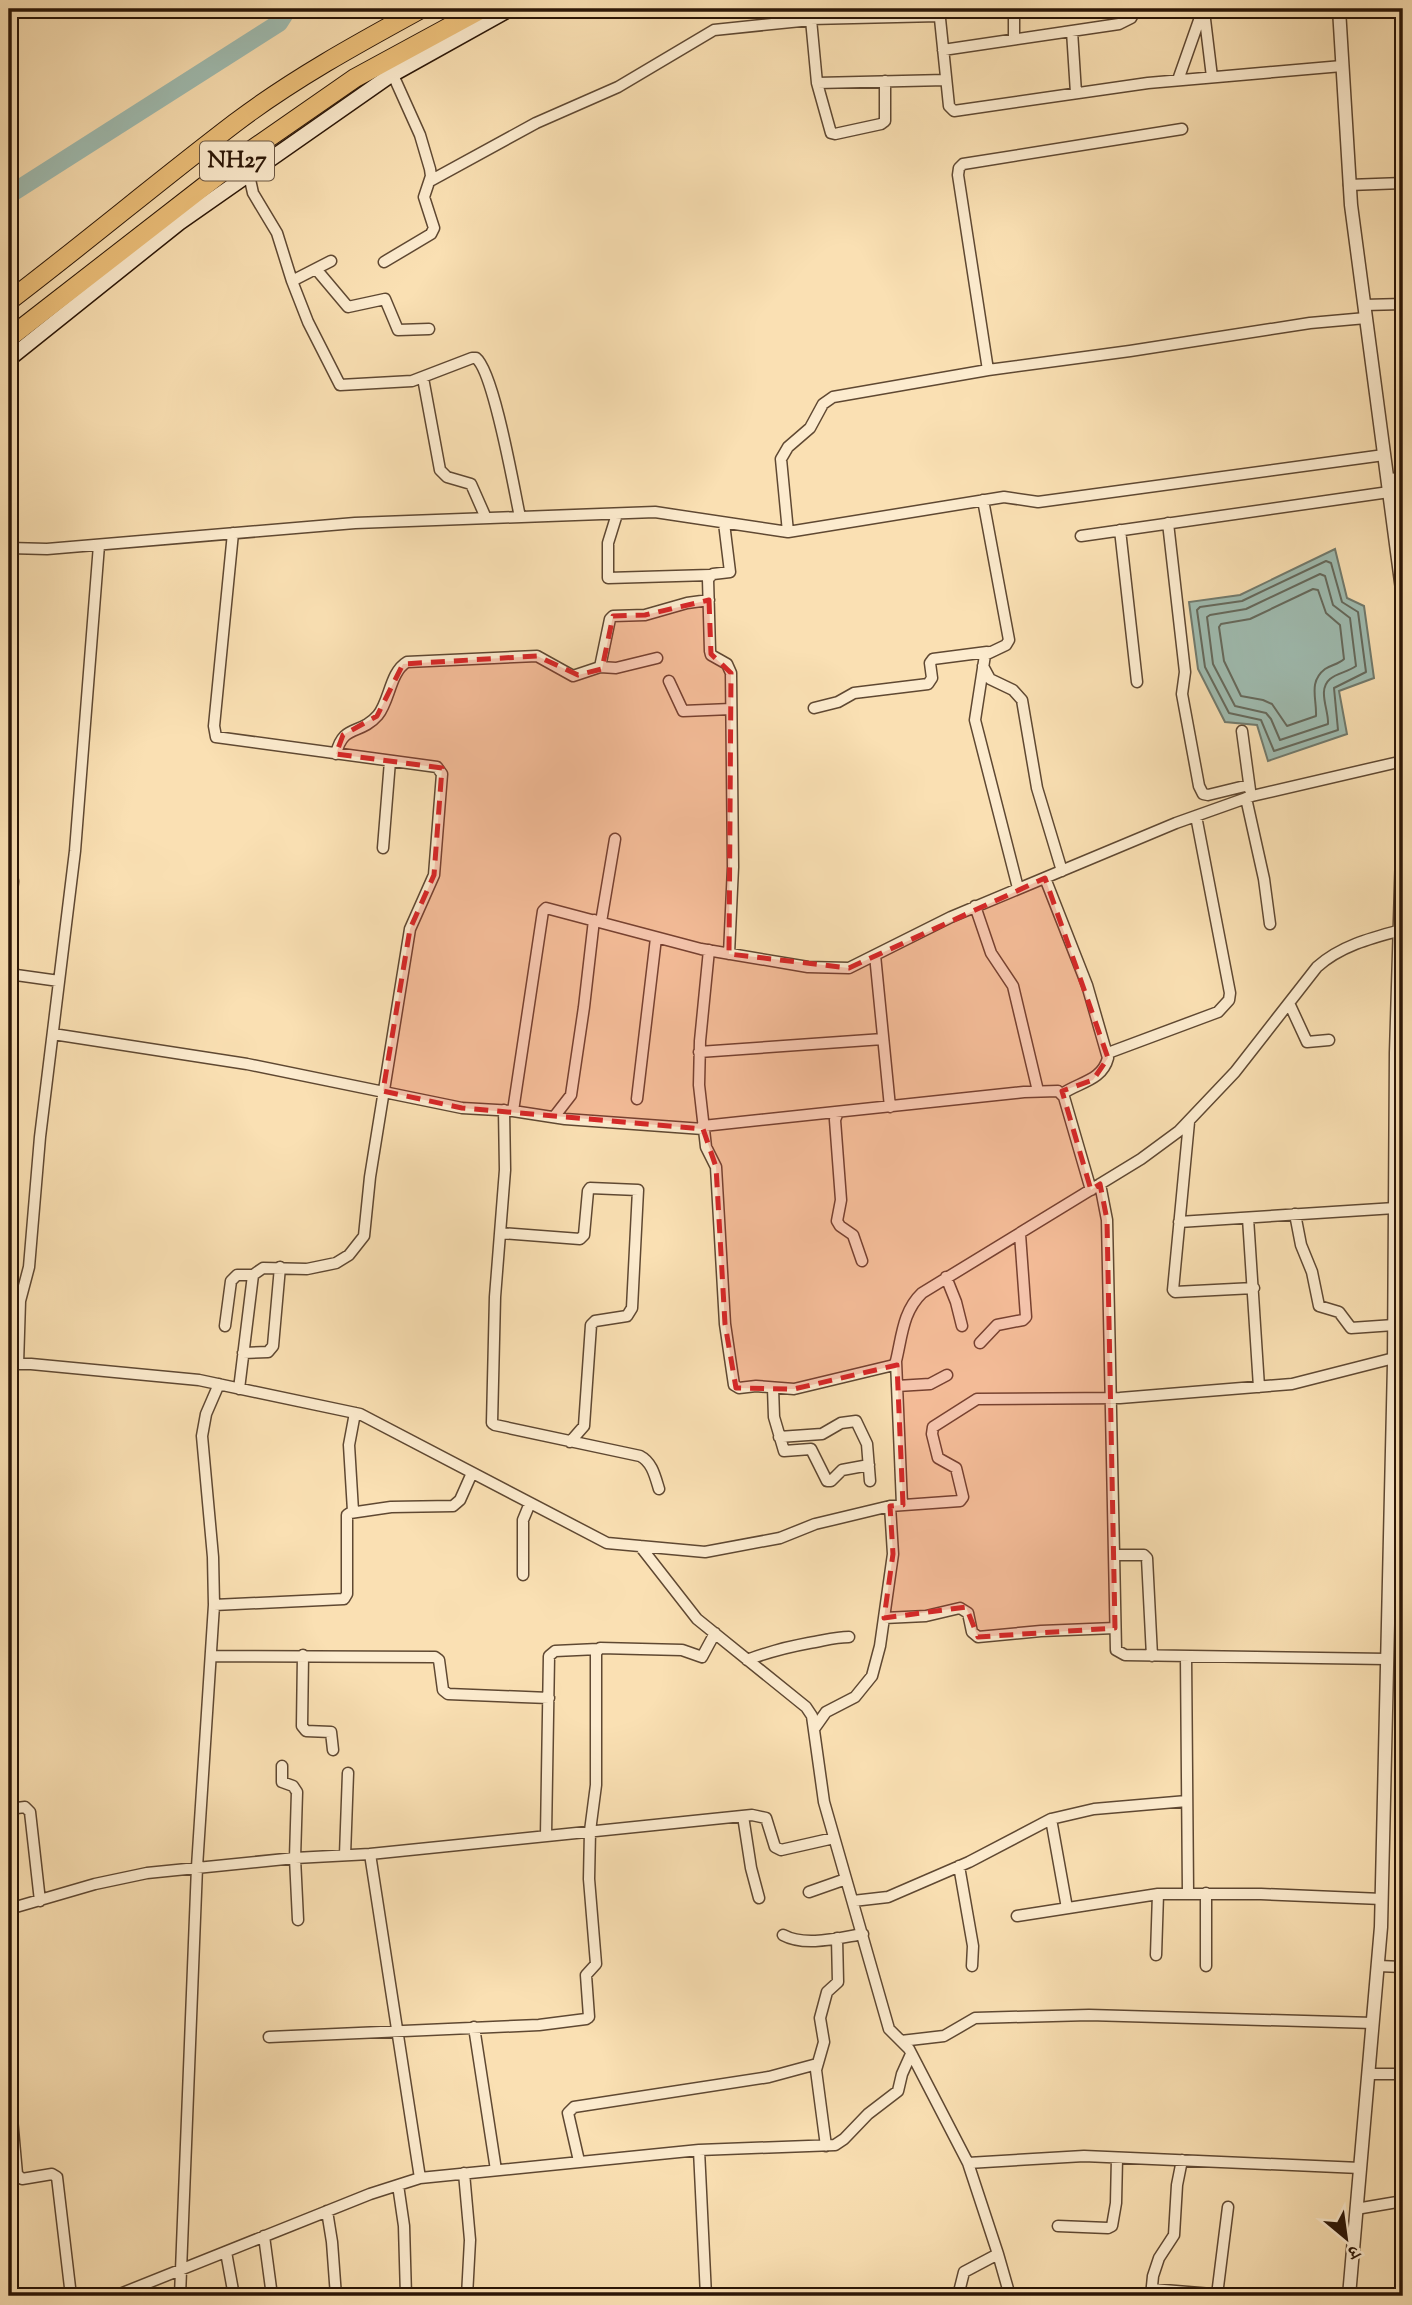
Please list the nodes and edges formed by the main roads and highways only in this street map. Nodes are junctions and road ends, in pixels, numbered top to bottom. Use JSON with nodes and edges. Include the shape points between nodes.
{"nodes":[{"id":1,"x":421,"y":9,"type":"edge"},
{"id":2,"x":482,"y":9,"type":"edge"},
{"id":3,"x":510,"y":9,"type":"edge"},
{"id":4,"x":9,"y":301,"type":"edge"},
{"id":5,"x":9,"y":338,"type":"edge"},
{"id":6,"x":9,"y":359,"type":"edge"}],
"edges":[{"from":1,"to":4,"type":"highway","number":"NH27","via":[[345,50],[237,122]]},
{"from":2,"to":5,"type":"highway","number":"NH27","via":[[355,78],[247,153]]},
{"from":3,"to":6,"type":"main road","via":[[393,75],[179,223]]}]}
